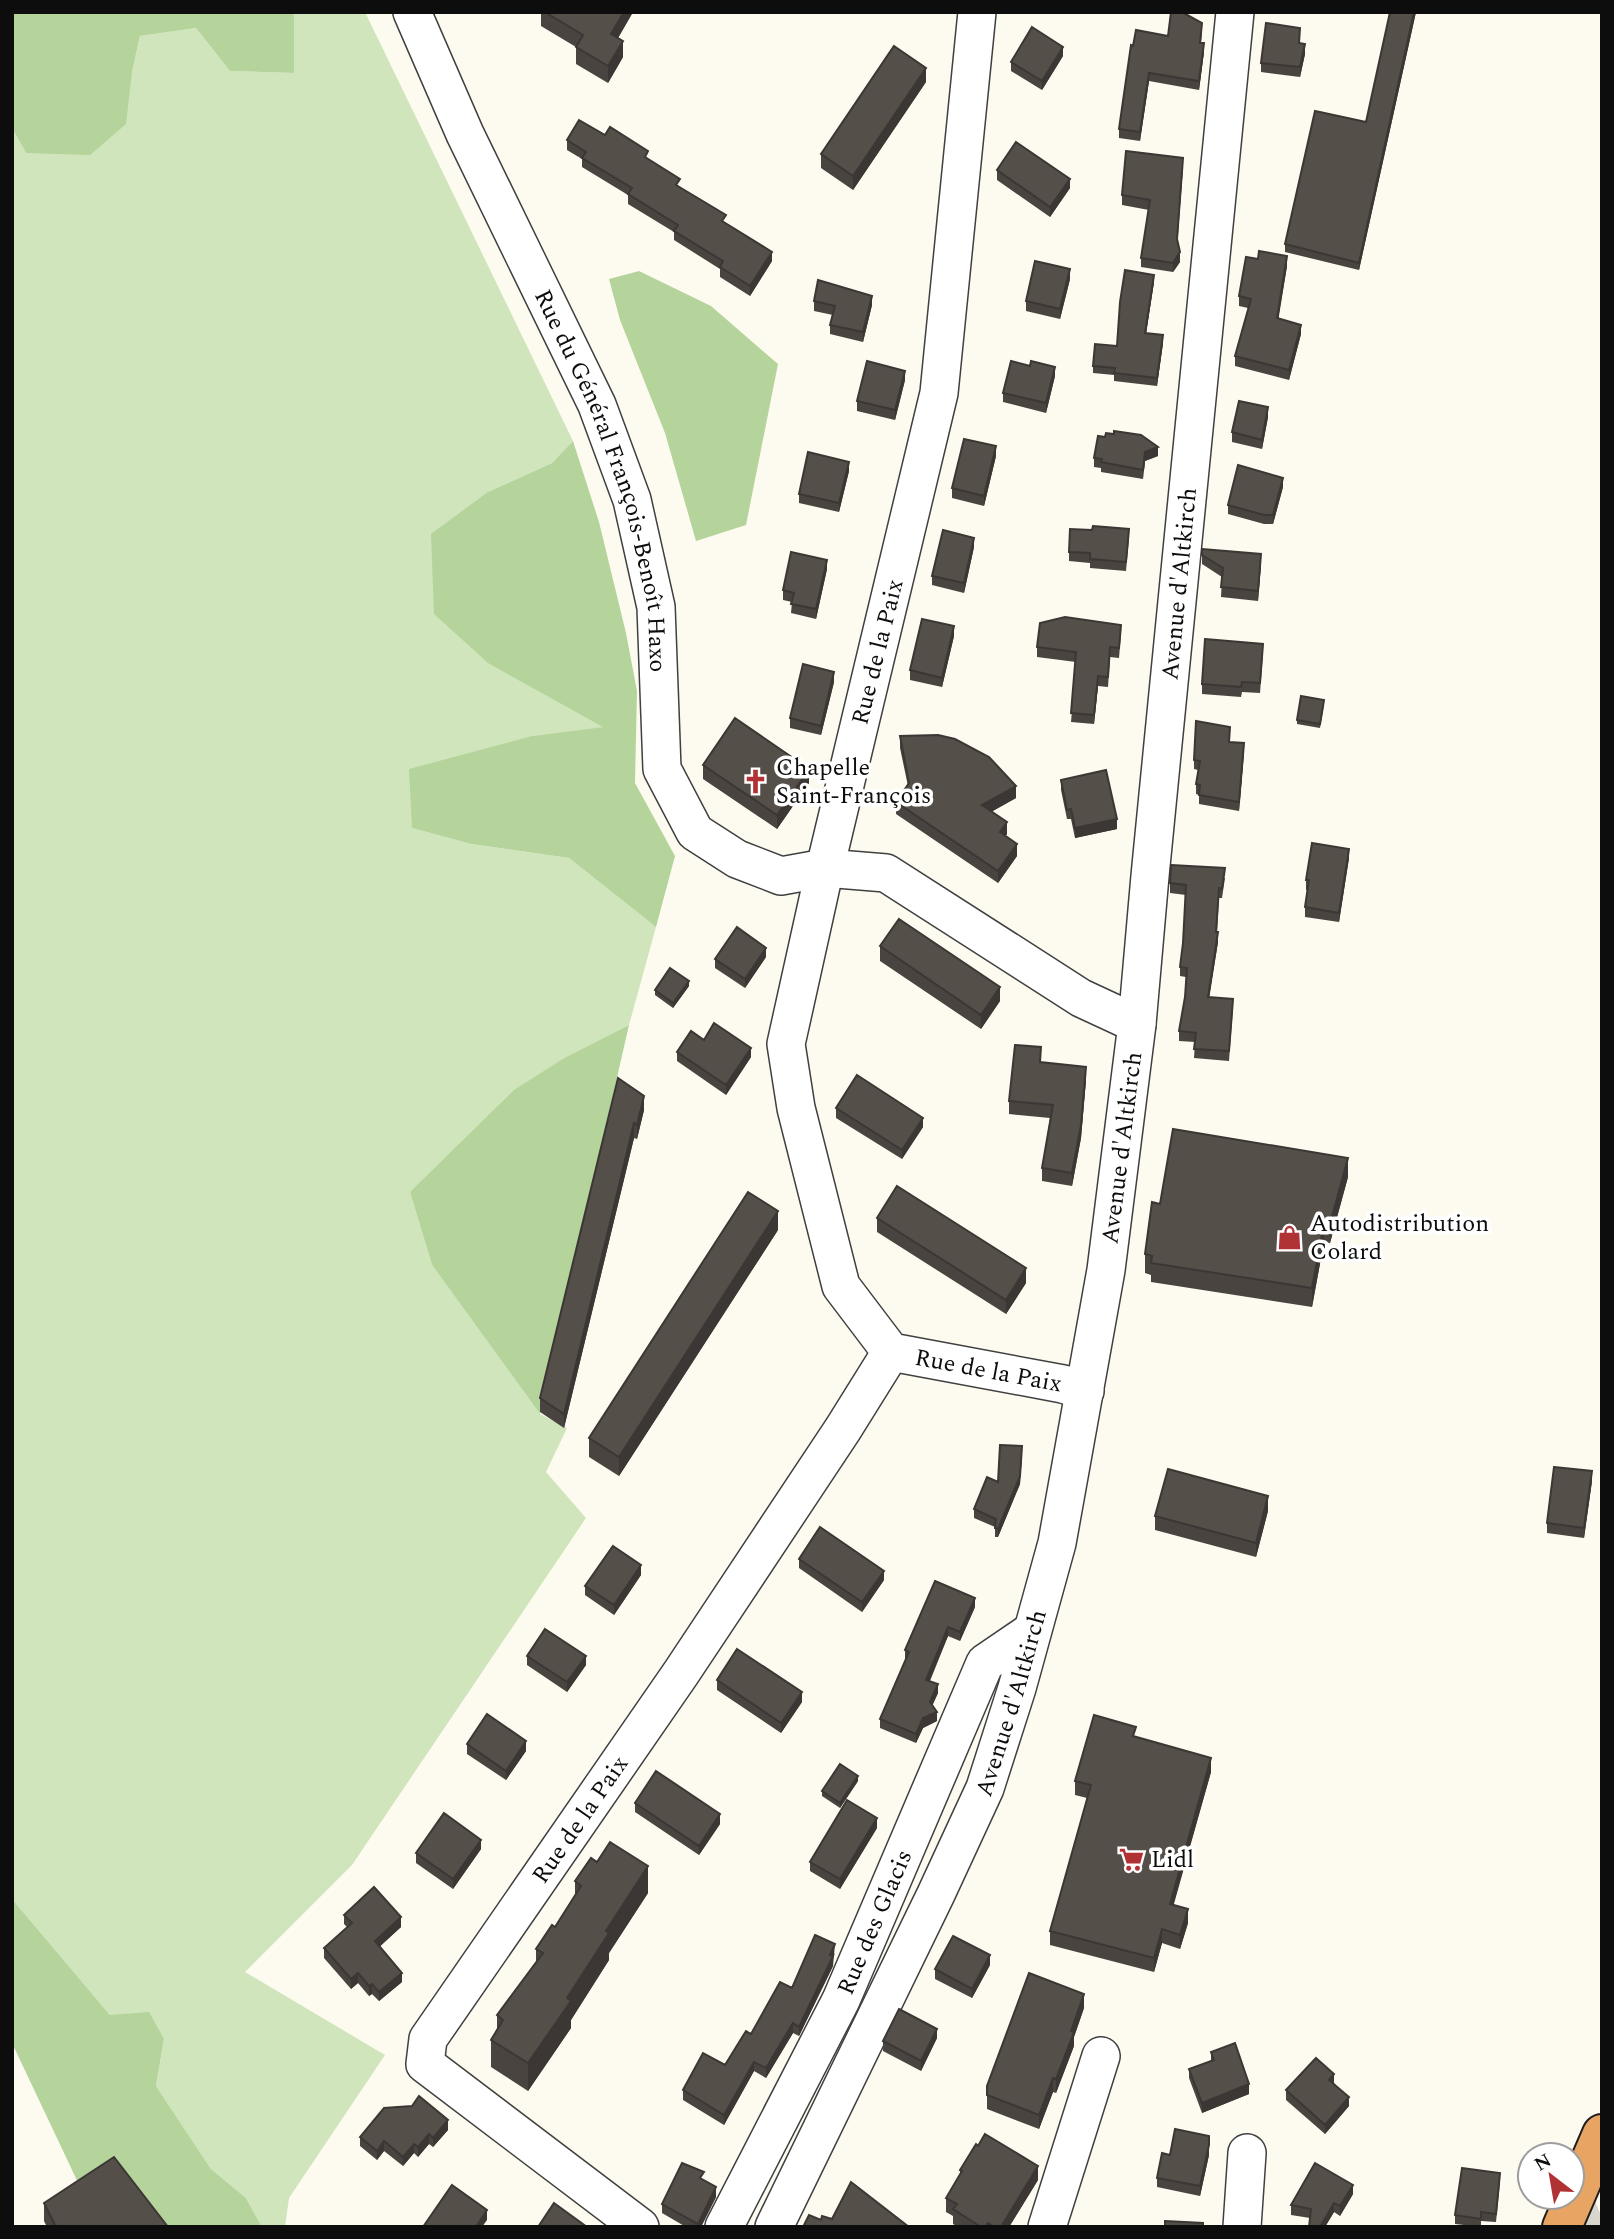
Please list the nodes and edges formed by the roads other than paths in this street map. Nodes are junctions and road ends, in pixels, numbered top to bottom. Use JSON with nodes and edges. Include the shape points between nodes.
{"nodes":[{"id":1,"x":412,"y":12,"type":"edge"},
{"id":2,"x":977,"y":12,"type":"edge"},
{"id":3,"x":1235,"y":12,"type":"edge"},
{"id":4,"x":824,"y":868,"type":"junction"},
{"id":5,"x":1138,"y":1024,"type":"junction"},
{"id":6,"x":891,"y":1352,"type":"junction"},
{"id":7,"x":1085,"y":1391,"type":"junction"},
{"id":8,"x":1032,"y":1631,"type":"junction"},
{"id":9,"x":1101,"y":2056,"type":"dead end"},
{"id":10,"x":1602,"y":2134,"type":"edge"},
{"id":11,"x":1247,"y":2153,"type":"dead end"},
{"id":12,"x":640,"y":2227,"type":"edge"},
{"id":13,"x":724,"y":2227,"type":"edge"},
{"id":14,"x":774,"y":2227,"type":"edge"},
{"id":15,"x":1047,"y":2227,"type":"edge"},
{"id":16,"x":1242,"y":2227,"type":"edge"},
{"id":17,"x":1562,"y":2227,"type":"edge"}],
"edges":[{"from":1,"to":4,"type":"street","name":"Rue du Général François-Benoît Haxo","via":[[465,134],[597,405],[632,500],[656,607],[662,769],[695,832],[737,859],[781,876]]},
{"from":2,"to":4,"type":"street","name":"Rue de la Paix","via":[[939,393]]},
{"from":3,"to":5,"type":"street","name":"Avenue d'Altkirch"},
{"from":4,"to":5,"type":"street","name":"Rue du Général François-Benoît Haxo","via":[[887,873],[1081,998]]},
{"from":4,"to":6,"type":"street","name":"Rue de la Paix","via":[[786,1044],[796,1108],[841,1286]]},
{"from":5,"to":7,"type":"street","name":"Avenue d'Altkirch"},
{"from":6,"to":7,"type":"street","name":"Rue de la Paix"},
{"from":6,"to":12,"type":"street","name":"Rue de la Paix","via":[[681,1673],[428,2039],[425,2064]]},
{"from":7,"to":8,"type":"street","name":"Avenue d'Altkirch","via":[[1057,1543]]},
{"from":8,"to":13,"type":"street","name":"Rue des Glacis","via":[[985,1664],[841,2000]]},
{"from":8,"to":14,"type":"street","name":"Avenue d'Altkirch","via":[[985,1788]]},
{"from":9,"to":15,"type":"street"},
{"from":10,"to":17,"type":"highway"},
{"from":11,"to":16,"type":"street"}]}
